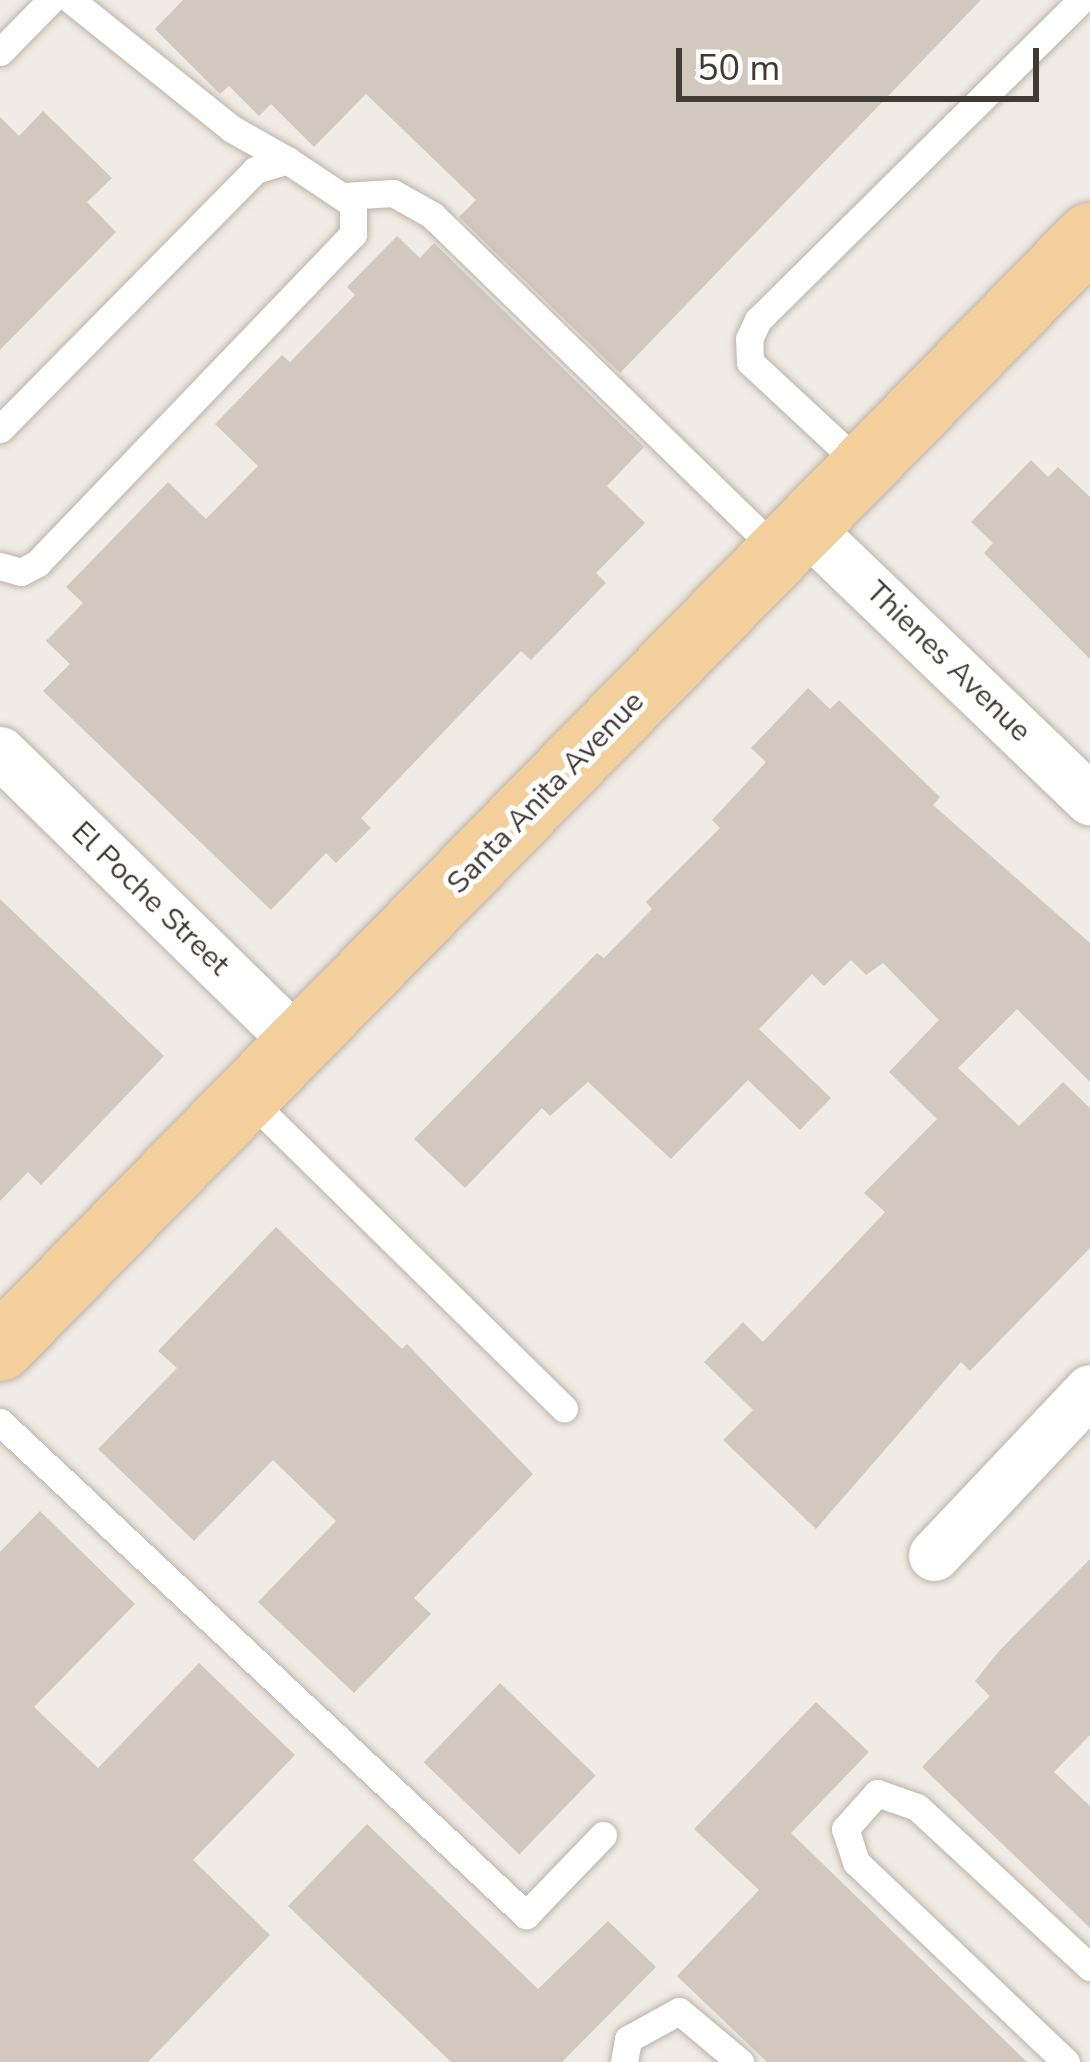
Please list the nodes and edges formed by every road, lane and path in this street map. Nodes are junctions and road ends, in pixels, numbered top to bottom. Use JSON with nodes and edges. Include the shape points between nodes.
{"nodes":[{"id":1,"x":51,"y":0,"type":"edge"},
{"id":2,"x":71,"y":0,"type":"edge"},
{"id":3,"x":1081,"y":0,"type":"edge"},
{"id":4,"x":0,"y":52,"type":"edge"},
{"id":5,"x":287,"y":160,"type":"junction"},
{"id":6,"x":344,"y":196,"type":"junction"},
{"id":7,"x":1090,"y":236,"type":"edge"},
{"id":8,"x":0,"y":430,"type":"edge"},
{"id":9,"x":863,"y":467,"type":"junction"},
{"id":10,"x":792,"y":539,"type":"junction"},
{"id":11,"x":0,"y":566,"type":"edge"},
{"id":12,"x":0,"y":752,"type":"edge"},
{"id":13,"x":1090,"y":799,"type":"edge"},
{"id":14,"x":300,"y":1045,"type":"junction"},
{"id":15,"x":248,"y":1098,"type":"junction"},
{"id":16,"x":0,"y":1348,"type":"edge"},
{"id":17,"x":1090,"y":1390,"type":"edge"},
{"id":18,"x":564,"y":1408,"type":"dead end"},
{"id":19,"x":0,"y":1422,"type":"edge"},
{"id":20,"x":934,"y":1555,"type":"dead end"},
{"id":21,"x":603,"y":1835,"type":"dead end"},
{"id":22,"x":1090,"y":1967,"type":"edge"},
{"id":23,"x":624,"y":2062,"type":"edge"},
{"id":24,"x":740,"y":2062,"type":"edge"},
{"id":25,"x":1066,"y":2062,"type":"edge"}],
"edges":[{"from":1,"to":4,"type":"lane"},
{"from":2,"to":5,"type":"lane","via":[[232,129]]},
{"from":3,"to":9,"type":"lane","via":[[758,320],[749,339],[750,362]]},
{"from":5,"to":6,"type":"lane"},
{"from":5,"to":8,"type":"lane","via":[[255,170]]},
{"from":6,"to":10,"type":"lane","via":[[393,193],[432,215]]},
{"from":6,"to":11,"type":"lane","via":[[353,204],[353,234],[38,563],[21,572]]},
{"from":7,"to":9,"type":"main road","name":"Santa Anita Avenue"},
{"from":9,"to":10,"type":"main road","name":"Santa Anita Avenue"},
{"from":10,"to":13,"type":"street","name":"Thienes Avenue"},
{"from":10,"to":14,"type":"main road","name":"Santa Anita Avenue"},
{"from":12,"to":14,"type":"street","name":"El Poche Street"},
{"from":14,"to":15,"type":"main road","name":"Santa Anita Avenue"},
{"from":15,"to":16,"type":"main road","name":"Santa Anita Avenue"},
{"from":15,"to":18,"type":"lane"},
{"from":17,"to":20,"type":"street"},
{"from":19,"to":21,"type":"lane","via":[[526,1915]]},
{"from":22,"to":25,"type":"lane","via":[[917,1807],[877,1793],[845,1829],[856,1862]]},
{"from":23,"to":24,"type":"lane","via":[[628,2039],[679,2011]]}]}
